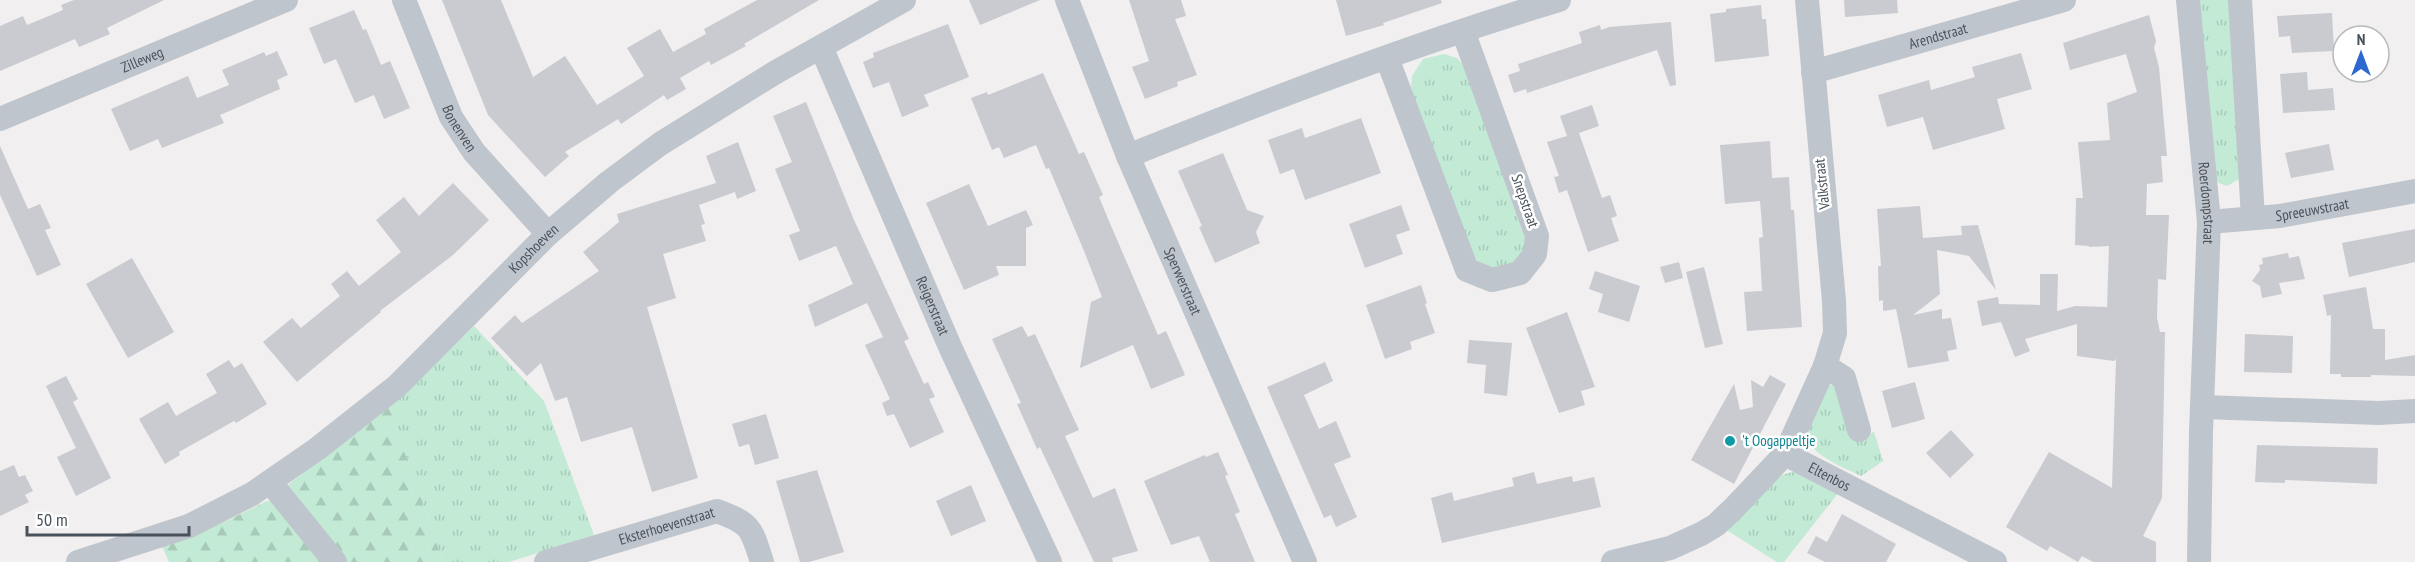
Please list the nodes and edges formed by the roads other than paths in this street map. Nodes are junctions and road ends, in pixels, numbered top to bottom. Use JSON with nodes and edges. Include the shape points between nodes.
{"nodes":[{"id":1,"x":286,"y":0,"type":"edge"},
{"id":2,"x":404,"y":0,"type":"edge"},
{"id":3,"x":904,"y":0,"type":"edge"},
{"id":4,"x":1067,"y":0,"type":"edge"},
{"id":5,"x":1558,"y":0,"type":"edge"},
{"id":6,"x":1807,"y":0,"type":"edge"},
{"id":7,"x":2064,"y":0,"type":"edge"},
{"id":8,"x":2188,"y":0,"type":"edge"},
{"id":9,"x":2240,"y":0,"type":"edge"},
{"id":10,"x":1462,"y":31,"type":"junction"},
{"id":11,"x":821,"y":47,"type":"junction"},
{"id":12,"x":1387,"y":58,"type":"junction"},
{"id":13,"x":1813,"y":72,"type":"junction"},
{"id":14,"x":0,"y":119,"type":"edge"},
{"id":15,"x":1128,"y":156,"type":"junction"},
{"id":16,"x":2415,"y":191,"type":"edge"},
{"id":17,"x":2253,"y":218,"type":"junction"},
{"id":18,"x":2209,"y":222,"type":"junction"},
{"id":19,"x":548,"y":234,"type":"junction"},
{"id":20,"x":1825,"y":366,"type":"junction"},
{"id":21,"x":2202,"y":407,"type":"junction"},
{"id":22,"x":2415,"y":411,"type":"edge"},
{"id":23,"x":1859,"y":430,"type":"dead end"},
{"id":24,"x":1785,"y":454,"type":"junction"},
{"id":25,"x":270,"y":482,"type":"junction"},
{"id":26,"x":78,"y":562,"type":"edge"},
{"id":27,"x":335,"y":562,"type":"edge"},
{"id":28,"x":546,"y":562,"type":"edge"},
{"id":29,"x":762,"y":562,"type":"edge"},
{"id":30,"x":1050,"y":562,"type":"edge"},
{"id":31,"x":1305,"y":562,"type":"edge"},
{"id":32,"x":1612,"y":562,"type":"edge"},
{"id":33,"x":1995,"y":562,"type":"edge"},
{"id":34,"x":2199,"y":562,"type":"edge"}],
"edges":[{"from":1,"to":14,"type":"street","name":"Zilleweg"},
{"from":2,"to":19,"type":"street","name":"Bonenven","via":[[451,117],[474,152]]},
{"from":3,"to":11,"type":"street","name":"Kopshoeven"},
{"from":4,"to":15,"type":"street","name":"Sperwerstraat"},
{"from":5,"to":10,"type":"street"},
{"from":6,"to":13,"type":"street","name":"Valkstraat"},
{"from":7,"to":13,"type":"street","name":"Arendstraat"},
{"from":8,"to":18,"type":"street","name":"Roerdompstraat"},
{"from":9,"to":17,"type":"street"},
{"from":10,"to":12,"type":"street"},
{"from":10,"to":12,"type":"street","name":"Snepstraat","via":[[1537,236],[1535,254],[1520,273],[1492,280],[1467,270]]},
{"from":11,"to":19,"type":"street","name":"Kopshoeven","via":[[660,144]]},
{"from":11,"to":30,"type":"street","name":"Reigerstraat","via":[[951,349]]},
{"from":12,"to":15,"type":"street"},
{"from":13,"to":20,"type":"street","name":"Valkstraat","via":[[1834,301],[1834,333]]},
{"from":15,"to":31,"type":"street","name":"Sperwerstraat"},
{"from":16,"to":17,"type":"street","name":"Spreeuwstraat"},
{"from":17,"to":18,"type":"street","name":"Spreeuwstraat"},
{"from":18,"to":21,"type":"street","name":"Roerdompstraat"},
{"from":19,"to":25,"type":"street","name":"Kopshoeven","via":[[397,386]]},
{"from":20,"to":23,"type":"street","via":[[1844,378]]},
{"from":20,"to":24,"type":"street","name":"Valkstraat"},
{"from":21,"to":22,"type":"street"},
{"from":21,"to":34,"type":"street","name":"Roerdompstraat"},
{"from":24,"to":32,"type":"street","via":[[1716,525],[1670,548]]},
{"from":24,"to":33,"type":"street","name":"Eltenbos"},
{"from":25,"to":26,"type":"street","name":"Kopshoeven","via":[[189,526]]},
{"from":25,"to":27,"type":"street"},
{"from":28,"to":29,"type":"street","name":"Eksterhoevenstraat","via":[[717,511],[740,520],[752,532]]}]}
